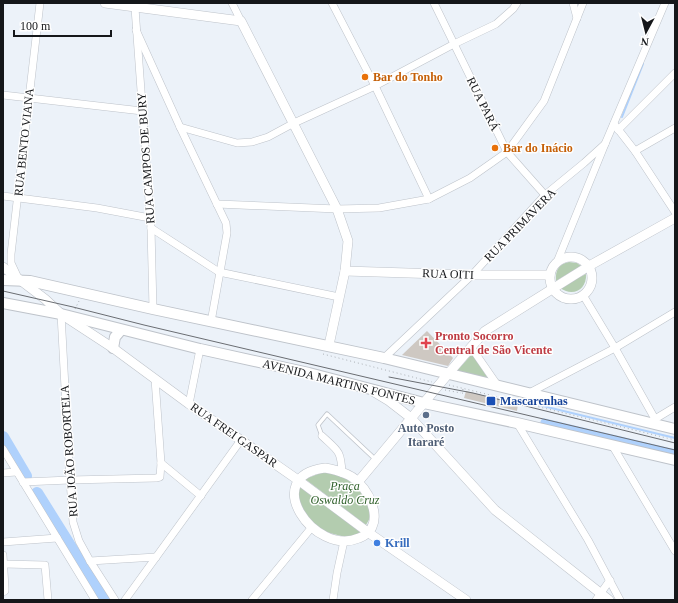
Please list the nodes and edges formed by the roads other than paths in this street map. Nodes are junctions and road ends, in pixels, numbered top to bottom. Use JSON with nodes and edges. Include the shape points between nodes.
{"nodes":[{"id":1,"x":40,"y":3,"type":"edge"},
{"id":2,"x":105,"y":3,"type":"edge"},
{"id":3,"x":232,"y":3,"type":"edge"},
{"id":4,"x":332,"y":3,"type":"edge"},
{"id":5,"x":434,"y":3,"type":"edge"},
{"id":6,"x":517,"y":3,"type":"edge"},
{"id":7,"x":573,"y":3,"type":"edge"},
{"id":8,"x":583,"y":3,"type":"edge"},
{"id":9,"x":665,"y":3,"type":"edge"},
{"id":10,"x":117,"y":4,"type":"edge"},
{"id":11,"x":135,"y":8,"type":"junction"},
{"id":12,"x":577,"y":18,"type":"junction"},
{"id":13,"x":241,"y":21,"type":"junction"},
{"id":14,"x":136,"y":30,"type":"junction"},
{"id":15,"x":454,"y":44,"type":"junction"},
{"id":16,"x":675,"y":73,"type":"edge"},
{"id":17,"x":375,"y":86,"type":"junction"},
{"id":18,"x":3,"y":96,"type":"edge"},
{"id":19,"x":29,"y":99,"type":"junction"},
{"id":20,"x":142,"y":111,"type":"junction"},
{"id":21,"x":294,"y":123,"type":"junction"},
{"id":22,"x":180,"y":127,"type":"junction"},
{"id":23,"x":616,"y":127,"type":"junction"},
{"id":24,"x":675,"y":128,"type":"edge"},
{"id":25,"x":605,"y":144,"type":"junction"},
{"id":26,"x":635,"y":151,"type":"junction"},
{"id":27,"x":507,"y":152,"type":"junction"},
{"id":28,"x":3,"y":196,"type":"edge"},
{"id":29,"x":545,"y":196,"type":"junction"},
{"id":30,"x":18,"y":198,"type":"junction"},
{"id":31,"x":429,"y":198,"type":"junction"},
{"id":32,"x":217,"y":204,"type":"junction"},
{"id":33,"x":337,"y":209,"type":"junction"},
{"id":34,"x":675,"y":212,"type":"edge"},
{"id":35,"x":150,"y":218,"type":"junction"},
{"id":36,"x":675,"y":218,"type":"edge"},
{"id":37,"x":151,"y":228,"type":"junction"},
{"id":38,"x":557,"y":262,"type":"junction"},
{"id":39,"x":589,"y":266,"type":"junction"},
{"id":40,"x":3,"y":267,"type":"edge"},
{"id":41,"x":345,"y":271,"type":"junction"},
{"id":42,"x":219,"y":272,"type":"junction"},
{"id":43,"x":472,"y":275,"type":"junction"},
{"id":44,"x":550,"y":275,"type":"junction"},
{"id":45,"x":3,"y":280,"type":"edge"},
{"id":46,"x":19,"y":280,"type":"junction"},
{"id":47,"x":553,"y":288,"type":"junction"},
{"id":48,"x":583,"y":295,"type":"junction"},
{"id":49,"x":339,"y":297,"type":"junction"},
{"id":50,"x":3,"y":303,"type":"edge"},
{"id":51,"x":153,"y":309,"type":"junction"},
{"id":52,"x":675,"y":312,"type":"edge"},
{"id":53,"x":61,"y":314,"type":"junction"},
{"id":54,"x":211,"y":322,"type":"junction"},
{"id":55,"x":121,"y":330,"type":"junction"},
{"id":56,"x":329,"y":346,"type":"junction"},
{"id":57,"x":471,"y":347,"type":"junction"},
{"id":58,"x":113,"y":348,"type":"junction"},
{"id":59,"x":614,"y":348,"type":"junction"},
{"id":60,"x":200,"y":349,"type":"junction"},
{"id":61,"x":384,"y":358,"type":"junction"},
{"id":62,"x":448,"y":374,"type":"junction"},
{"id":63,"x":155,"y":379,"type":"junction"},
{"id":64,"x":498,"y":386,"type":"junction"},
{"id":65,"x":366,"y":387,"type":"junction"},
{"id":66,"x":529,"y":393,"type":"junction"},
{"id":67,"x":424,"y":403,"type":"junction"},
{"id":68,"x":189,"y":404,"type":"junction"},
{"id":69,"x":675,"y":407,"type":"edge"},
{"id":70,"x":411,"y":418,"type":"junction"},
{"id":71,"x":654,"y":421,"type":"junction"},
{"id":72,"x":517,"y":423,"type":"junction"},
{"id":73,"x":675,"y":429,"type":"edge"},
{"id":74,"x":322,"y":436,"type":"joint"},
{"id":75,"x":241,"y":440,"type":"junction"},
{"id":76,"x":612,"y":445,"type":"junction"},
{"id":77,"x":3,"y":449,"type":"edge"},
{"id":78,"x":376,"y":460,"type":"junction"},
{"id":79,"x":675,"y":460,"type":"edge"},
{"id":80,"x":161,"y":462,"type":"junction"},
{"id":81,"x":16,"y":472,"type":"junction"},
{"id":82,"x":342,"y":472,"type":"junction"},
{"id":83,"x":3,"y":473,"type":"edge"},
{"id":84,"x":70,"y":480,"type":"junction"},
{"id":85,"x":298,"y":480,"type":"junction"},
{"id":86,"x":25,"y":482,"type":"junction"},
{"id":87,"x":358,"y":482,"type":"junction"},
{"id":88,"x":201,"y":496,"type":"junction"},
{"id":89,"x":312,"y":527,"type":"junction"},
{"id":90,"x":369,"y":533,"type":"junction"},
{"id":91,"x":57,"y":538,"type":"junction"},
{"id":92,"x":344,"y":541,"type":"junction"},
{"id":93,"x":3,"y":542,"type":"edge"},
{"id":94,"x":675,"y":551,"type":"edge"},
{"id":95,"x":3,"y":555,"type":"edge"},
{"id":96,"x":156,"y":557,"type":"junction"},
{"id":97,"x":90,"y":561,"type":"junction"},
{"id":98,"x":4,"y":564,"type":"edge"},
{"id":99,"x":610,"y":580,"type":"junction"},
{"id":100,"x":3,"y":592,"type":"edge"},
{"id":101,"x":599,"y":597,"type":"edge"},
{"id":102,"x":48,"y":600,"type":"edge"},
{"id":103,"x":95,"y":600,"type":"edge"},
{"id":104,"x":115,"y":600,"type":"edge"},
{"id":105,"x":125,"y":600,"type":"edge"},
{"id":106,"x":252,"y":600,"type":"edge"},
{"id":107,"x":333,"y":600,"type":"edge"},
{"id":108,"x":466,"y":600,"type":"edge"},
{"id":109,"x":609,"y":600,"type":"edge"},
{"id":110,"x":620,"y":600,"type":"edge"}],
"edges":[{"from":1,"to":19,"type":"street","name":"RUA BENTO VIANA"},
{"from":2,"to":10,"type":"street"},
{"from":3,"to":13,"type":"street"},
{"from":4,"to":17,"type":"street"},
{"from":5,"to":15,"type":"street","name":"RUA PARÁ"},
{"from":6,"to":15,"type":"street","via":[[496,24]]},
{"from":7,"to":12,"type":"street"},
{"from":8,"to":12,"type":"street"},
{"from":9,"to":23,"type":"street"},
{"from":10,"to":11,"type":"street"},
{"from":11,"to":13,"type":"street"},
{"from":11,"to":14,"type":"street","name":"RUA CAMPOS DE BURY"},
{"from":12,"to":27,"type":"street","via":[[544,101]]},
{"from":13,"to":21,"type":"street"},
{"from":14,"to":20,"type":"street","name":"RUA CAMPOS DE BURY"},
{"from":14,"to":22,"type":"street"},
{"from":15,"to":17,"type":"street"},
{"from":15,"to":27,"type":"street","name":"RUA PARÁ"},
{"from":16,"to":23,"type":"street"},
{"from":17,"to":21,"type":"street"},
{"from":17,"to":31,"type":"street"},
{"from":18,"to":19,"type":"street"},
{"from":19,"to":20,"type":"street"},
{"from":19,"to":30,"type":"street","name":"RUA BENTO VIANA"},
{"from":20,"to":35,"type":"street","name":"RUA CAMPOS DE BURY"},
{"from":21,"to":22,"type":"street","via":[[268,137],[244,143]]},
{"from":21,"to":33,"type":"street"},
{"from":22,"to":32,"type":"street"},
{"from":23,"to":25,"type":"street"},
{"from":23,"to":26,"type":"street"},
{"from":24,"to":26,"type":"street"},
{"from":25,"to":29,"type":"street","name":"RUA PRIMAVERA"},
{"from":25,"to":38,"type":"street"},
{"from":26,"to":34,"type":"street"},
{"from":27,"to":29,"type":"street","name":"RUA PARÁ"},
{"from":27,"to":31,"type":"street","via":[[470,178]]},
{"from":28,"to":30,"type":"street"},
{"from":29,"to":43,"type":"street","name":"RUA PRIMAVERA"},
{"from":30,"to":35,"type":"street"},
{"from":30,"to":46,"type":"street","name":"RUA BENTO VIANA","via":[[11,263]]},
{"from":31,"to":33,"type":"street","via":[[379,208]]},
{"from":32,"to":33,"type":"street"},
{"from":32,"to":42,"type":"street","via":[[226,223],[227,233]]},
{"from":33,"to":41,"type":"street","via":[[348,241]]},
{"from":35,"to":37,"type":"street","name":"RUA CAMPOS DE BURY"},
{"from":36,"to":39,"type":"street"},
{"from":37,"to":42,"type":"street"},
{"from":37,"to":51,"type":"street","name":"RUA CAMPOS DE BURY"},
{"from":38,"to":39,"type":"street","via":[[574,257]]},
{"from":38,"to":44,"type":"street"},
{"from":39,"to":47,"type":"street"},
{"from":39,"to":48,"type":"street","via":[[591,285]]},
{"from":40,"to":46,"type":"street","name":"RUA FREI GASPAR"},
{"from":41,"to":43,"type":"street","name":"RUA OITI"},
{"from":41,"to":49,"type":"street"},
{"from":42,"to":49,"type":"street"},
{"from":42,"to":54,"type":"street"},
{"from":43,"to":44,"type":"street","name":"RUA OITI"},
{"from":43,"to":61,"type":"street","name":"RUA PRIMAVERA"},
{"from":44,"to":47,"type":"street"},
{"from":45,"to":46,"type":"main road"},
{"from":46,"to":51,"type":"main road"},
{"from":46,"to":53,"type":"street","name":"RUA FREI GASPAR"},
{"from":47,"to":48,"type":"street","via":[[563,297],[570,299]]},
{"from":47,"to":57,"type":"street","via":[[485,331]]},
{"from":48,"to":59,"type":"street"},
{"from":49,"to":56,"type":"street"},
{"from":50,"to":53,"type":"main road","name":"AVENIDA MARTINS FONTES"},
{"from":51,"to":54,"type":"main road"},
{"from":52,"to":59,"type":"street"},
{"from":53,"to":55,"type":"main road","name":"AVENIDA MARTINS FONTES"},
{"from":53,"to":58,"type":"street","name":"RUA FREI GASPAR"},
{"from":53,"to":84,"type":"street","name":"RUA JOÃO ROBORTELA"},
{"from":54,"to":56,"type":"main road"},
{"from":55,"to":58,"type":"main road","via":[[115,337]]},
{"from":55,"to":60,"type":"main road","name":"AVENIDA MARTINS FONTES"},
{"from":56,"to":61,"type":"main road"},
{"from":57,"to":62,"type":"street"},
{"from":57,"to":64,"type":"street"},
{"from":58,"to":63,"type":"street","name":"RUA FREI GASPAR"},
{"from":59,"to":66,"type":"street"},
{"from":59,"to":71,"type":"street"},
{"from":60,"to":65,"type":"main road","name":"AVENIDA MARTINS FONTES"},
{"from":60,"to":68,"type":"street"},
{"from":61,"to":62,"type":"main road"},
{"from":62,"to":64,"type":"main road"},
{"from":62,"to":67,"type":"street","via":[[442,387]]},
{"from":63,"to":68,"type":"street","name":"RUA FREI GASPAR"},
{"from":63,"to":80,"type":"street"},
{"from":64,"to":66,"type":"main road"},
{"from":65,"to":67,"type":"main road","name":"AVENIDA MARTINS FONTES"},
{"from":65,"to":70,"type":"street","via":[[389,400]]},
{"from":66,"to":71,"type":"main road"},
{"from":67,"to":70,"type":"street"},
{"from":67,"to":72,"type":"main road","name":"AVENIDA MARTINS FONTES"},
{"from":68,"to":75,"type":"street","name":"RUA FREI GASPAR"},
{"from":69,"to":71,"type":"street"},
{"from":70,"to":78,"type":"street"},
{"from":70,"to":101,"type":"street","via":[[496,510]]},
{"from":71,"to":73,"type":"main road"},
{"from":72,"to":76,"type":"main road","name":"AVENIDA MARTINS FONTES"},
{"from":72,"to":99,"type":"street"},
{"from":74,"to":78,"type":"lane","via":[[318,425],[327,414]]},
{"from":74,"to":82,"type":"street","via":[[339,452],[342,458]]},
{"from":75,"to":85,"type":"street","name":"RUA FREI GASPAR"},
{"from":75,"to":88,"type":"street"},
{"from":76,"to":79,"type":"main road","name":"AVENIDA MARTINS FONTES"},
{"from":76,"to":94,"type":"street"},
{"from":77,"to":81,"type":"street"},
{"from":78,"to":87,"type":"street"},
{"from":80,"to":84,"type":"street","via":[[160,477],[156,478]]},
{"from":80,"to":88,"type":"street"},
{"from":81,"to":83,"type":"street"},
{"from":81,"to":86,"type":"street"},
{"from":82,"to":85,"type":"street","via":[[325,468],[313,469]]},
{"from":82,"to":87,"type":"street"},
{"from":84,"to":86,"type":"street"},
{"from":84,"to":97,"type":"street","name":"RUA JOÃO ROBORTELA","via":[[74,522],[79,541]]},
{"from":85,"to":89,"type":"street","via":[[294,498],[302,516]]},
{"from":85,"to":90,"type":"street","name":"RUA FREI GASPAR"},
{"from":86,"to":91,"type":"street"},
{"from":87,"to":90,"type":"street","via":[[373,503],[373,524]]},
{"from":88,"to":96,"type":"street"},
{"from":89,"to":92,"type":"street","via":[[329,538]]},
{"from":89,"to":106,"type":"street"},
{"from":90,"to":92,"type":"street","via":[[353,541]]},
{"from":90,"to":108,"type":"street","name":"RUA FREI GASPAR"},
{"from":91,"to":93,"type":"street"},
{"from":91,"to":103,"type":"street"},
{"from":92,"to":107,"type":"street"},
{"from":95,"to":98,"type":"street"},
{"from":96,"to":97,"type":"street"},
{"from":96,"to":105,"type":"street"},
{"from":97,"to":104,"type":"street","name":"RUA JOÃO ROBORTELA"},
{"from":98,"to":100,"type":"street"},
{"from":98,"to":102,"type":"street","via":[[45,565]]},
{"from":99,"to":101,"type":"street"},
{"from":99,"to":110,"type":"street"},
{"from":101,"to":109,"type":"street"}]}
